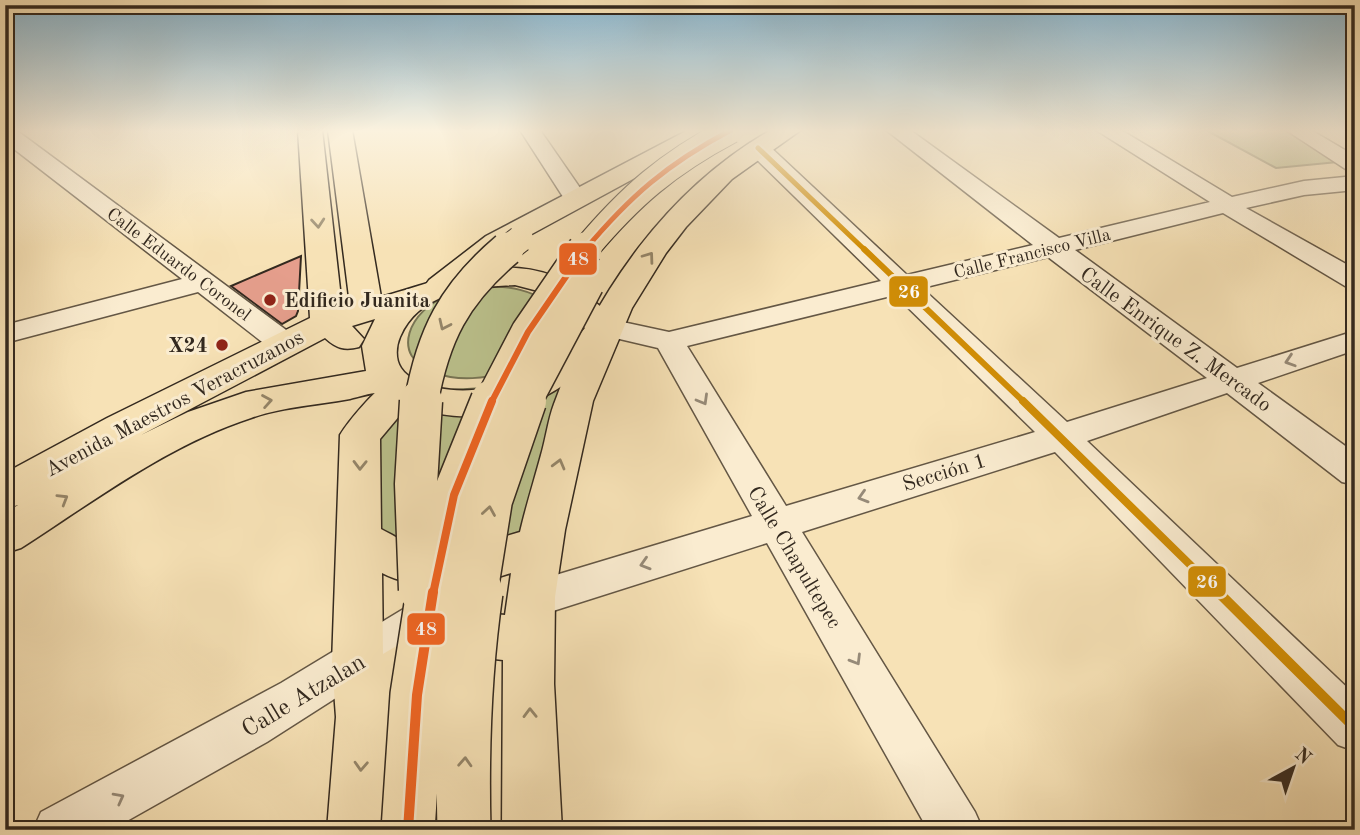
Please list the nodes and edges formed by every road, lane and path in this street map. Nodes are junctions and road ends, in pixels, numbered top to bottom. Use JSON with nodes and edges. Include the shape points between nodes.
{"nodes":[{"id":1,"x":54,"y":169,"type":"edge"},
{"id":2,"x":313,"y":169,"type":"edge"},
{"id":3,"x":346,"y":169,"type":"edge"},
{"id":4,"x":556,"y":169,"type":"edge"},
{"id":5,"x":646,"y":169,"type":"edge"},
{"id":6,"x":649,"y":169,"type":"edge"},
{"id":7,"x":667,"y":169,"type":"edge"},
{"id":8,"x":694,"y":169,"type":"edge"},
{"id":9,"x":725,"y":169,"type":"edge"},
{"id":10,"x":779,"y":169,"type":"edge"},
{"id":11,"x":948,"y":169,"type":"edge"},
{"id":12,"x":1169,"y":169,"type":"edge"},
{"id":13,"x":1355,"y":183,"type":"edge"},
{"id":14,"x":575,"y":198,"type":"junction"},
{"id":15,"x":1228,"y":205,"type":"junction"},
{"id":16,"x":1051,"y":247,"type":"junction"},
{"id":17,"x":1355,"y":280,"type":"edge"},
{"id":18,"x":203,"y":282,"type":"junction"},
{"id":19,"x":903,"y":285,"type":"junction"},
{"id":20,"x":432,"y":290,"type":"junction"},
{"id":21,"x":367,"y":310,"type":"junction"},
{"id":22,"x":327,"y":322,"type":"junction"},
{"id":23,"x":604,"y":327,"type":"junction"},
{"id":24,"x":5,"y":334,"type":"edge"},
{"id":25,"x":1355,"y":340,"type":"edge"},
{"id":26,"x":669,"y":341,"type":"junction"},
{"id":27,"x":286,"y":345,"type":"junction"},
{"id":28,"x":392,"y":379,"type":"junction"},
{"id":29,"x":1232,"y":380,"type":"junction"},
{"id":30,"x":1061,"y":437,"type":"junction"},
{"id":31,"x":1355,"y":472,"type":"edge"},
{"id":32,"x":5,"y":493,"type":"edge"},
{"id":33,"x":774,"y":523,"type":"junction"},
{"id":34,"x":5,"y":535,"type":"edge"},
{"id":35,"x":359,"y":539,"type":"junction"},
{"id":36,"x":537,"y":545,"type":"junction"},
{"id":37,"x":530,"y":620,"type":"junction"},
{"id":38,"x":422,"y":637,"type":"junction"},
{"id":39,"x":358,"y":664,"type":"junction"},
{"id":40,"x":363,"y":717,"type":"junction"},
{"id":41,"x":1355,"y":727,"type":"edge"},
{"id":42,"x":59,"y":830,"type":"edge"},
{"id":43,"x":357,"y":830,"type":"edge"},
{"id":44,"x":408,"y":830,"type":"edge"},
{"id":45,"x":464,"y":830,"type":"edge"},
{"id":46,"x":532,"y":830,"type":"edge"},
{"id":47,"x":957,"y":830,"type":"edge"}],
"edges":[{"from":1,"to":18,"type":"street","name":"Calle Eduardo Coronel"},
{"from":2,"to":22,"type":"main road","one_way":true},
{"from":3,"to":21,"type":"main road"},
{"from":4,"to":14,"type":"street"},
{"from":5,"to":38,"type":"main road","one_way":true,"bridge":true,"via":[[520,239],[485,267],[452,308],[431,353],[423,394],[414,495]]},
{"from":6,"to":14,"type":"main road"},
{"from":7,"to":38,"type":"main road","bridge":true,"via":[[639,190],[600,231],[559,283],[493,397],[453,497]]},
{"from":45,"to":8,"type":"main road","one_way":true,"bridge":true,"via":[[472,621],[491,500],[523,405],[585,287],[623,235]]},
{"from":23,"to":9,"type":"main road","one_way":true,"via":[[647,259]]},
{"from":10,"to":19,"type":"street"},
{"from":11,"to":16,"type":"street","name":"Calle Enrique Z. Mercado"},
{"from":12,"to":15,"type":"street"},
{"from":13,"to":15,"type":"street","name":"Calle Francisco Villa","via":[[1304,188]]},
{"from":14,"to":20,"type":"main road","via":[[496,242]]},
{"from":15,"to":16,"type":"street","name":"Calle Francisco Villa"},
{"from":15,"to":17,"type":"street"},
{"from":16,"to":19,"type":"street","name":"Calle Francisco Villa"},
{"from":16,"to":29,"type":"street","name":"Calle Enrique Z. Mercado"},
{"from":18,"to":24,"type":"street"},
{"from":18,"to":27,"type":"street","name":"Calle Eduardo Coronel"},
{"from":19,"to":26,"type":"street","name":"Calle Francisco Villa"},
{"from":19,"to":30,"type":"street"},
{"from":20,"to":21,"type":"main road","name":"Avenida Maestros Veracruzanos"},
{"from":20,"to":23,"type":"main road","name":"Avenida Maestros Veracruzanos","via":[[477,277],[515,276],[548,284]]},
{"from":20,"to":28,"type":"main road","via":[[401,309],[385,328],[378,349]]},
{"from":21,"to":22,"type":"main road","name":"Avenida Maestros Veracruzanos"},
{"from":22,"to":27,"type":"main road","name":"Avenida Maestros Veracruzanos"},
{"from":22,"to":28,"type":"main road"},
{"from":23,"to":26,"type":"street"},
{"from":23,"to":28,"type":"main road","via":[[590,347],[559,373],[533,389],[499,400],[441,401]]},
{"from":36,"to":23,"type":"main road","one_way":true,"via":[[573,403]]},
{"from":25,"to":29,"type":"street","name":"Sección 1","one_way":true},
{"from":26,"to":33,"type":"street","name":"Calle Chapultepec","one_way":true},
{"from":27,"to":32,"type":"main road","name":"Avenida Maestros Veracruzanos"},
{"from":34,"to":28,"type":"main road","name":"Avenida Maestros Veracruzanos","one_way":true,"via":[[143,451],[202,422],[246,405]]},
{"from":28,"to":35,"type":"main road","one_way":true,"via":[[360,435]]},
{"from":29,"to":30,"type":"street","name":"Sección 1"},
{"from":29,"to":31,"type":"street","name":"Calle Enrique Z. Mercado"},
{"from":30,"to":33,"type":"street","name":"Sección 1","one_way":true},
{"from":30,"to":41,"type":"street"},
{"from":33,"to":37,"type":"street","name":"Sección 1","one_way":true},
{"from":33,"to":47,"type":"street","name":"Calle Chapultepec","one_way":true},
{"from":35,"to":36,"type":"main road","via":[[403,562],[447,565],[487,562]]},
{"from":35,"to":39,"type":"main road"},
{"from":36,"to":37,"type":"main road"},
{"from":36,"to":39,"type":"street","name":"Calle Atzalan"},
{"from":37,"to":40,"type":"main road","via":[[439,647],[396,675]]},
{"from":46,"to":37,"type":"main road","one_way":true},
{"from":38,"to":44,"type":"main road","bridge":true},
{"from":39,"to":40,"type":"main road"},
{"from":42,"to":39,"type":"street","name":"Calle Atzalan","one_way":true,"via":[[218,746]]},
{"from":40,"to":43,"type":"main road","one_way":true}]}
